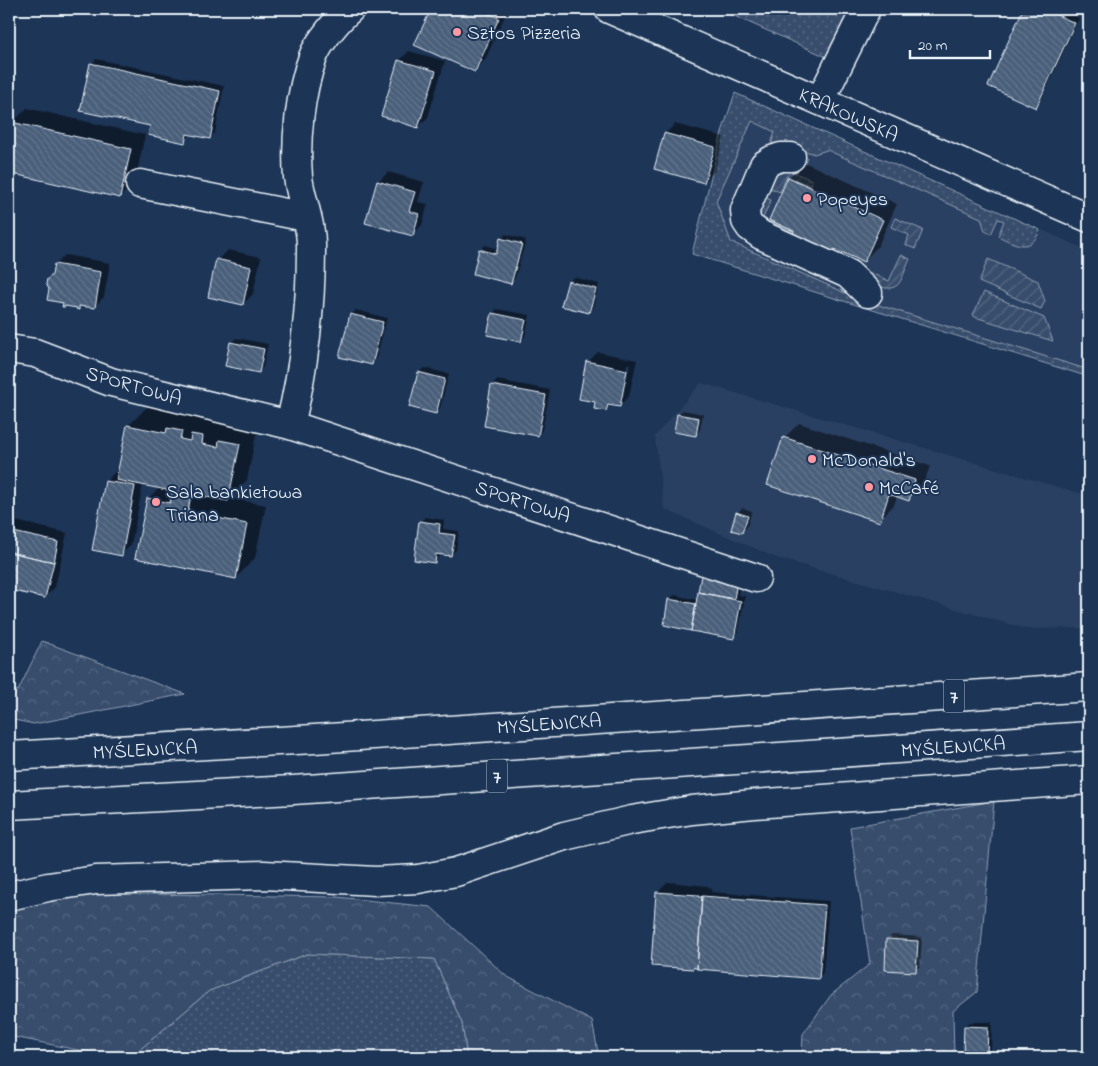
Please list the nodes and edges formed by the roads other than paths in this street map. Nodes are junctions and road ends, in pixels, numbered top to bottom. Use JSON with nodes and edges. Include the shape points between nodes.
{"nodes":[{"id":1,"x":350,"y":9,"type":"edge"},
{"id":2,"x":609,"y":9,"type":"edge"},
{"id":3,"x":866,"y":9,"type":"edge"},
{"id":4,"x":820,"y":101,"type":"junction"},
{"id":5,"x":791,"y":157,"type":"dead end"},
{"id":6,"x":140,"y":184,"type":"dead end"},
{"id":7,"x":306,"y":217,"type":"junction"},
{"id":8,"x":1089,"y":218,"type":"edge"},
{"id":9,"x":868,"y":293,"type":"dead end"},
{"id":10,"x":9,"y":348,"type":"edge"},
{"id":11,"x":290,"y":426,"type":"junction"},
{"id":12,"x":756,"y":578,"type":"dead end"},
{"id":13,"x":1089,"y":687,"type":"edge"},
{"id":14,"x":1089,"y":736,"type":"edge"},
{"id":15,"x":9,"y":756,"type":"edge"},
{"id":16,"x":1089,"y":780,"type":"edge"},
{"id":17,"x":9,"y":805,"type":"edge"},
{"id":18,"x":9,"y":896,"type":"edge"}],
"edges":[{"from":1,"to":7,"type":"main road","via":[[340,17],[313,55],[298,112],[298,176]]},
{"from":2,"to":4,"type":"main road","name":"KRAKOWSKA"},
{"from":3,"to":4,"type":"main road"},
{"from":4,"to":8,"type":"main road","name":"KRAKOWSKA"},
{"from":5,"to":9,"type":"main road","via":[[781,157],[764,165],[745,210],[746,221],[761,235],[848,274]]},
{"from":6,"to":7,"type":"main road"},
{"from":7,"to":11,"type":"main road","via":[[312,245],[309,314]]},
{"from":10,"to":11,"type":"main road","name":"SPORTOWA","via":[[35,353],[111,382]]},
{"from":11,"to":12,"type":"main road","name":"SPORTOWA"},
{"from":13,"to":15,"type":"main road","name":"MYŚLENICKA","number":"7"},
{"from":14,"to":17,"type":"main road","name":"MYŚLENICKA","number":"7","via":[[283,791]]},
{"from":16,"to":18,"type":"main road","via":[[692,810],[564,836],[456,872],[418,879],[376,881],[264,875],[96,880]]}]}
